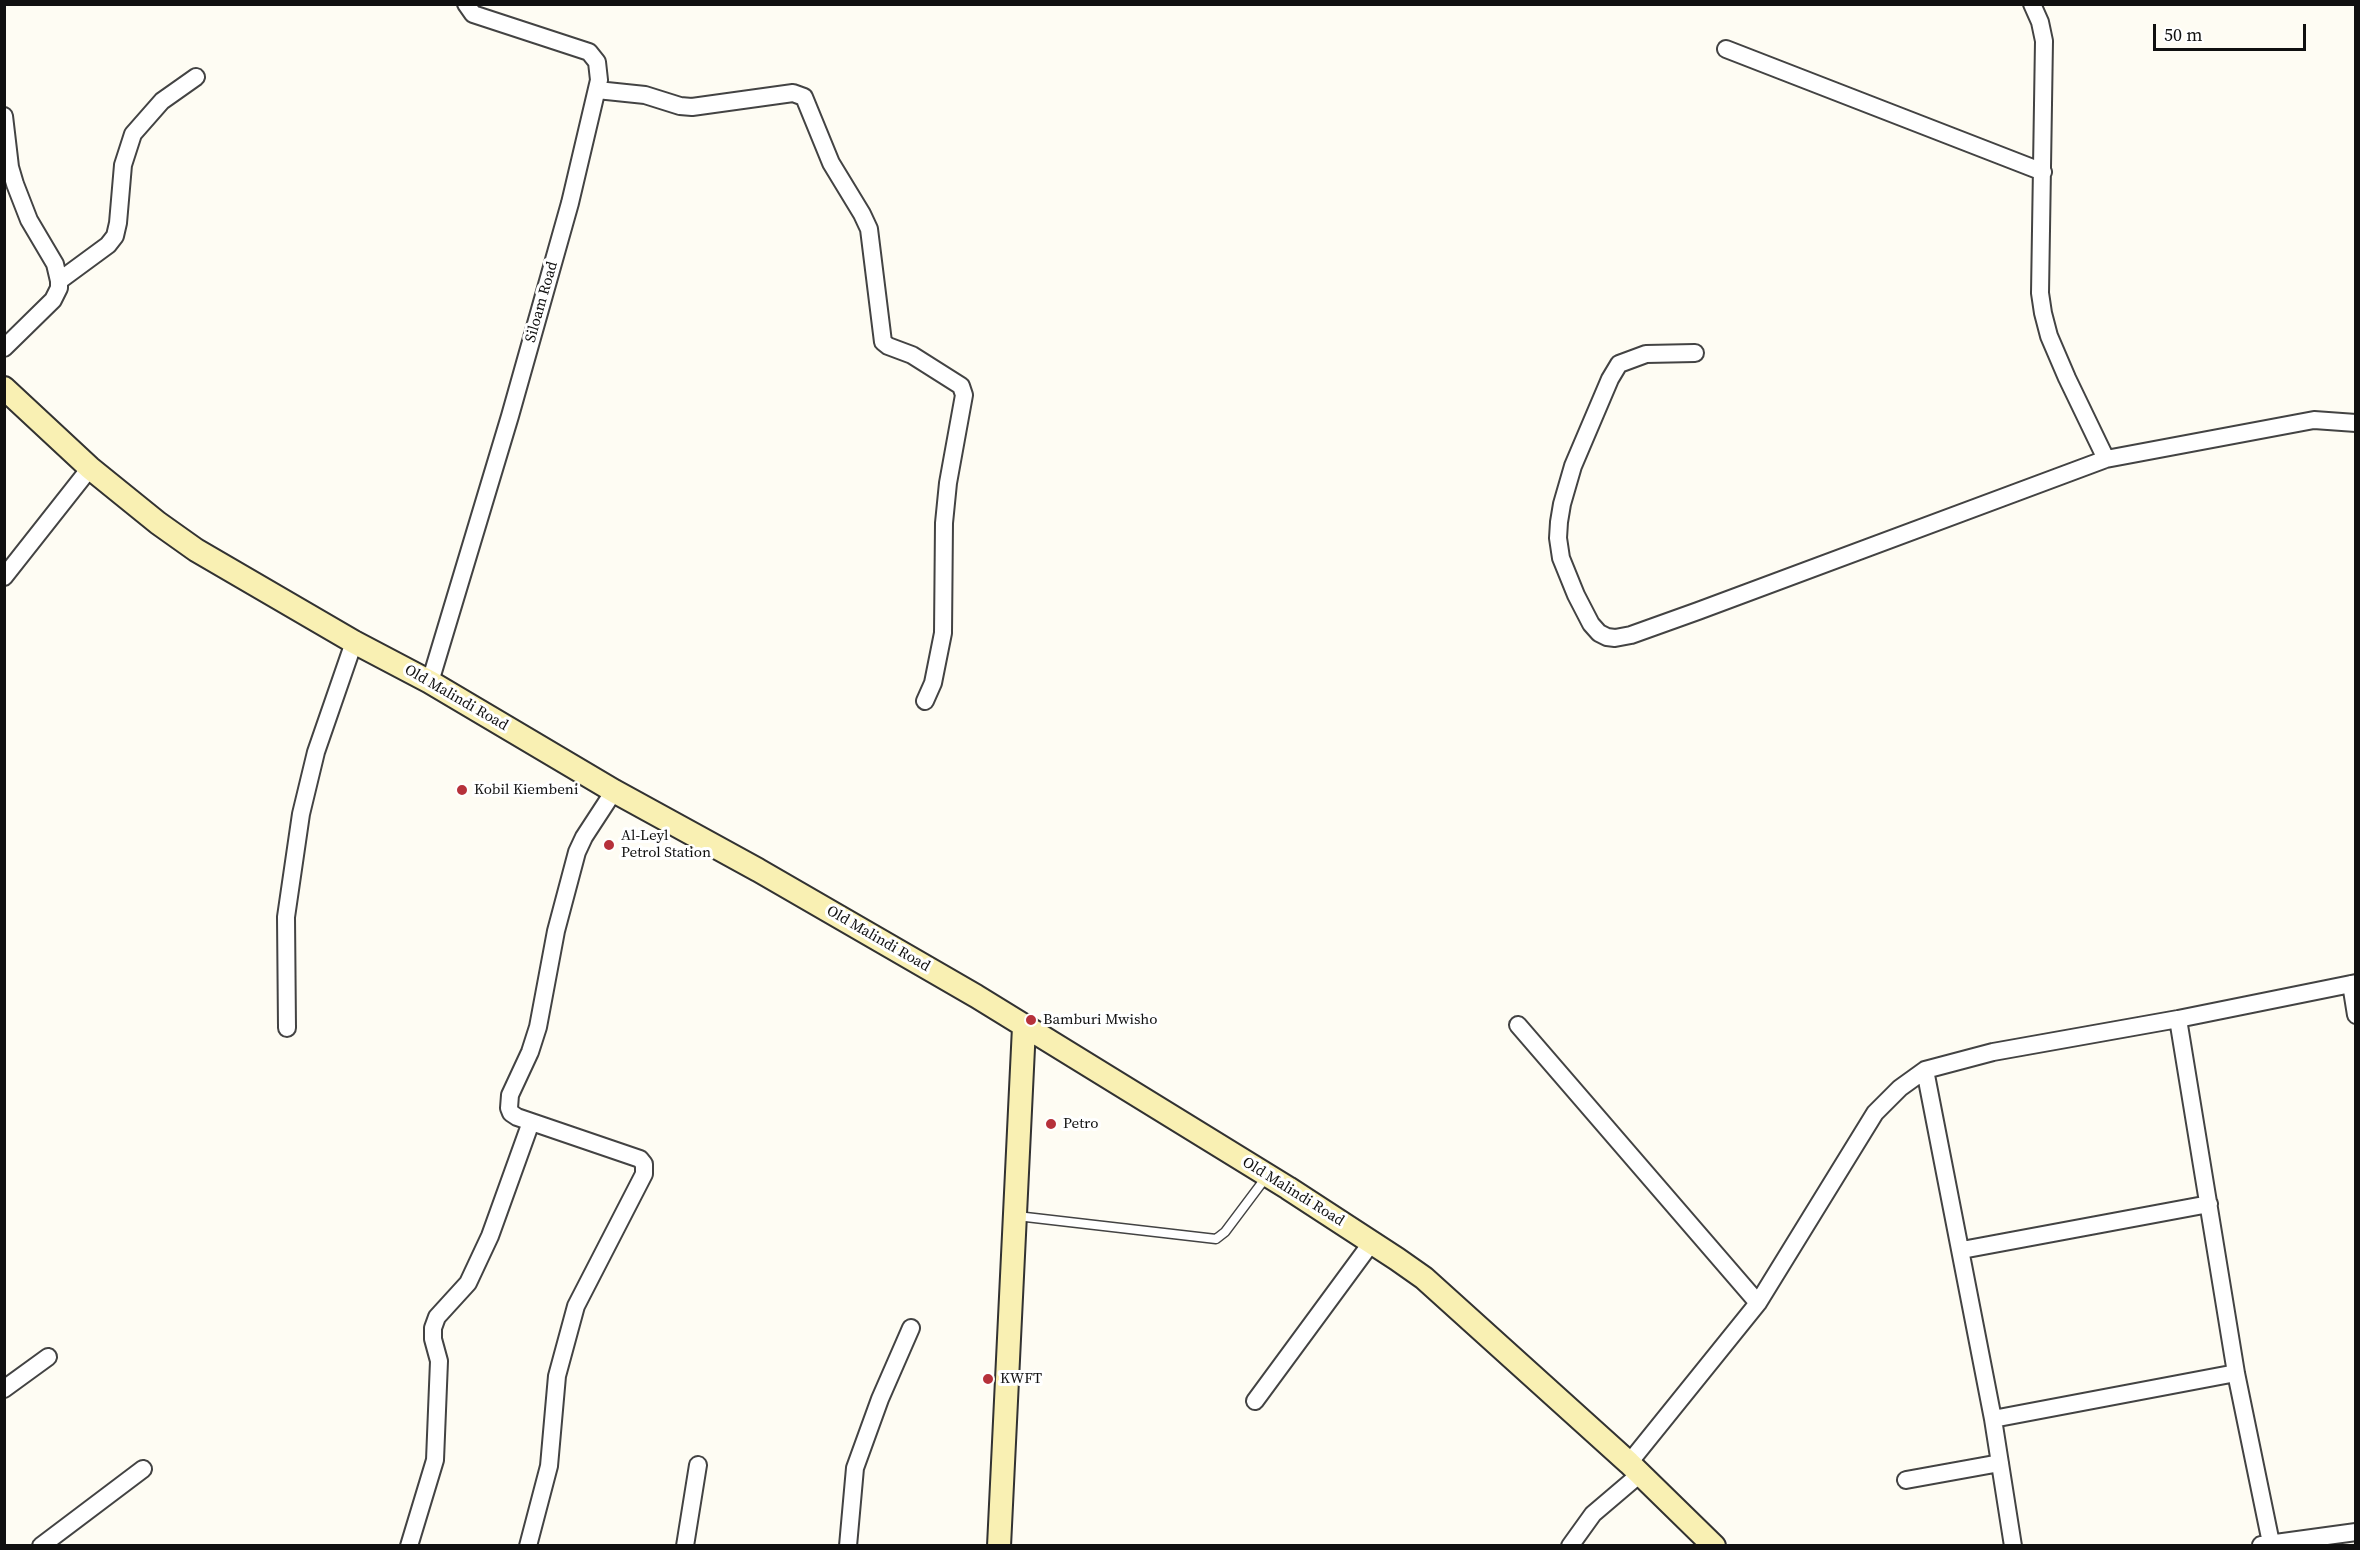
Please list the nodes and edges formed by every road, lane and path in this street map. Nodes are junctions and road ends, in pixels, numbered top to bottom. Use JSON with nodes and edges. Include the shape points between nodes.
{"nodes":[{"id":1,"x":466,"y":4,"type":"edge"},
{"id":2,"x":2032,"y":4,"type":"edge"},
{"id":3,"x":1726,"y":50,"type":"dead end"},
{"id":4,"x":196,"y":77,"type":"dead end"},
{"id":5,"x":597,"y":90,"type":"junction"},
{"id":6,"x":4,"y":116,"type":"edge"},
{"id":7,"x":2043,"y":172,"type":"junction"},
{"id":8,"x":59,"y":281,"type":"junction"},
{"id":9,"x":4,"y":348,"type":"edge"},
{"id":10,"x":1695,"y":353,"type":"dead end"},
{"id":11,"x":4,"y":388,"type":"edge"},
{"id":12,"x":2355,"y":423,"type":"edge"},
{"id":13,"x":2106,"y":459,"type":"junction"},
{"id":14,"x":90,"y":468,"type":"junction"},
{"id":15,"x":4,"y":577,"type":"edge"},
{"id":16,"x":354,"y":642,"type":"junction"},
{"id":17,"x":430,"y":682,"type":"junction"},
{"id":18,"x":925,"y":700,"type":"dead end"},
{"id":19,"x":614,"y":791,"type":"junction"},
{"id":20,"x":2353,"y":983,"type":"edge"},
{"id":21,"x":2355,"y":1015,"type":"edge"},
{"id":22,"x":2178,"y":1019,"type":"junction"},
{"id":23,"x":1518,"y":1025,"type":"dead end"},
{"id":24,"x":1024,"y":1027,"type":"junction"},
{"id":25,"x":287,"y":1028,"type":"dead end"},
{"id":26,"x":1925,"y":1070,"type":"junction"},
{"id":27,"x":531,"y":1122,"type":"junction"},
{"id":28,"x":1267,"y":1176,"type":"junction"},
{"id":29,"x":2209,"y":1204,"type":"junction"},
{"id":30,"x":1015,"y":1216,"type":"junction"},
{"id":31,"x":1372,"y":1242,"type":"junction"},
{"id":32,"x":1962,"y":1250,"type":"junction"},
{"id":33,"x":1758,"y":1303,"type":"junction"},
{"id":34,"x":911,"y":1328,"type":"dead end"},
{"id":35,"x":48,"y":1357,"type":"dead end"},
{"id":36,"x":2236,"y":1373,"type":"junction"},
{"id":37,"x":4,"y":1389,"type":"edge"},
{"id":38,"x":1255,"y":1401,"type":"dead end"},
{"id":39,"x":1993,"y":1419,"type":"junction"},
{"id":40,"x":2000,"y":1463,"type":"junction"},
{"id":41,"x":698,"y":1466,"type":"dead end"},
{"id":42,"x":143,"y":1469,"type":"dead end"},
{"id":43,"x":1634,"y":1469,"type":"junction"},
{"id":44,"x":1906,"y":1480,"type":"dead end"},
{"id":45,"x":2355,"y":1532,"type":"edge"},
{"id":46,"x":2265,"y":1544,"type":"edge"},
{"id":47,"x":40,"y":1545,"type":"edge"},
{"id":48,"x":409,"y":1545,"type":"edge"},
{"id":49,"x":528,"y":1545,"type":"edge"},
{"id":50,"x":685,"y":1545,"type":"edge"},
{"id":51,"x":848,"y":1545,"type":"edge"},
{"id":52,"x":999,"y":1545,"type":"edge"},
{"id":53,"x":1570,"y":1545,"type":"edge"},
{"id":54,"x":1714,"y":1545,"type":"edge"},
{"id":55,"x":2013,"y":1545,"type":"edge"}],
"edges":[{"from":1,"to":5,"type":"street","name":"Siloam Road","via":[[473,14],[589,52],[597,62]]},
{"from":2,"to":7,"type":"street","via":[[2043,41]]},
{"from":3,"to":7,"type":"street"},
{"from":4,"to":8,"type":"street","via":[[162,101],[134,134],[123,165],[115,236]]},
{"from":5,"to":17,"type":"street","name":"Siloam Road","via":[[529,350]]},
{"from":5,"to":18,"type":"street","via":[[645,95],[692,107],[793,93],[804,97],[831,163],[869,230],[883,342],[961,386],[964,396],[944,523],[943,633],[933,683]]},
{"from":6,"to":8,"type":"street","via":[[15,184],[29,220],[55,264]]},
{"from":7,"to":13,"type":"street","via":[[2043,313],[2067,378]]},
{"from":8,"to":9,"type":"street","via":[[53,300]]},
{"from":10,"to":13,"type":"street","via":[[1646,354],[1619,364],[1573,466],[1559,522],[1561,558],[1591,624],[1607,637],[1631,634],[1698,611]]},
{"from":11,"to":14,"type":"main road","name":"Old Malindi Road"},
{"from":12,"to":13,"type":"street","via":[[2314,420]]},
{"from":14,"to":15,"type":"street"},
{"from":14,"to":16,"type":"main road","name":"Old Malindi Road","via":[[196,550]]},
{"from":16,"to":17,"type":"main road","name":"Old Malindi Road"},
{"from":16,"to":25,"type":"street","via":[[316,752],[299,824],[286,917]]},
{"from":17,"to":19,"type":"main road","name":"Old Malindi Road"},
{"from":19,"to":24,"type":"main road","name":"Old Malindi Road","via":[[777,880]]},
{"from":19,"to":27,"type":"street","via":[[577,852],[556,931],[538,1027],[510,1095],[511,1113]]},
{"from":20,"to":21,"type":"street"},
{"from":20,"to":22,"type":"street"},
{"from":22,"to":26,"type":"street","via":[[1993,1052]]},
{"from":22,"to":29,"type":"street"},
{"from":23,"to":33,"type":"street"},
{"from":24,"to":28,"type":"main road","name":"Old Malindi Road"},
{"from":24,"to":30,"type":"main road"},
{"from":26,"to":32,"type":"street"},
{"from":26,"to":33,"type":"street","via":[[1875,1113]]},
{"from":27,"to":48,"type":"street","via":[[490,1236],[468,1283],[437,1317],[433,1328],[439,1361],[435,1460]]},
{"from":27,"to":49,"type":"street","via":[[640,1159],[645,1168],[636,1194],[576,1306],[557,1376],[549,1466]]},
{"from":28,"to":30,"type":"lane","via":[[1216,1239]]},
{"from":28,"to":31,"type":"main road","name":"Old Malindi Road"},
{"from":29,"to":32,"type":"street"},
{"from":29,"to":36,"type":"street"},
{"from":30,"to":52,"type":"main road"},
{"from":31,"to":38,"type":"street"},
{"from":31,"to":43,"type":"main road","name":"Old Malindi Road","via":[[1424,1278]]},
{"from":32,"to":39,"type":"street"},
{"from":33,"to":43,"type":"street"},
{"from":34,"to":51,"type":"street","via":[[855,1468]]},
{"from":35,"to":37,"type":"street"},
{"from":36,"to":39,"type":"street"},
{"from":36,"to":46,"type":"street"},
{"from":39,"to":40,"type":"street"},
{"from":40,"to":44,"type":"street"},
{"from":40,"to":55,"type":"street"},
{"from":41,"to":50,"type":"street"},
{"from":42,"to":47,"type":"street"},
{"from":43,"to":53,"type":"street"},
{"from":43,"to":54,"type":"main road","name":"Old Malindi Road"},
{"from":45,"to":46,"type":"street"}]}
